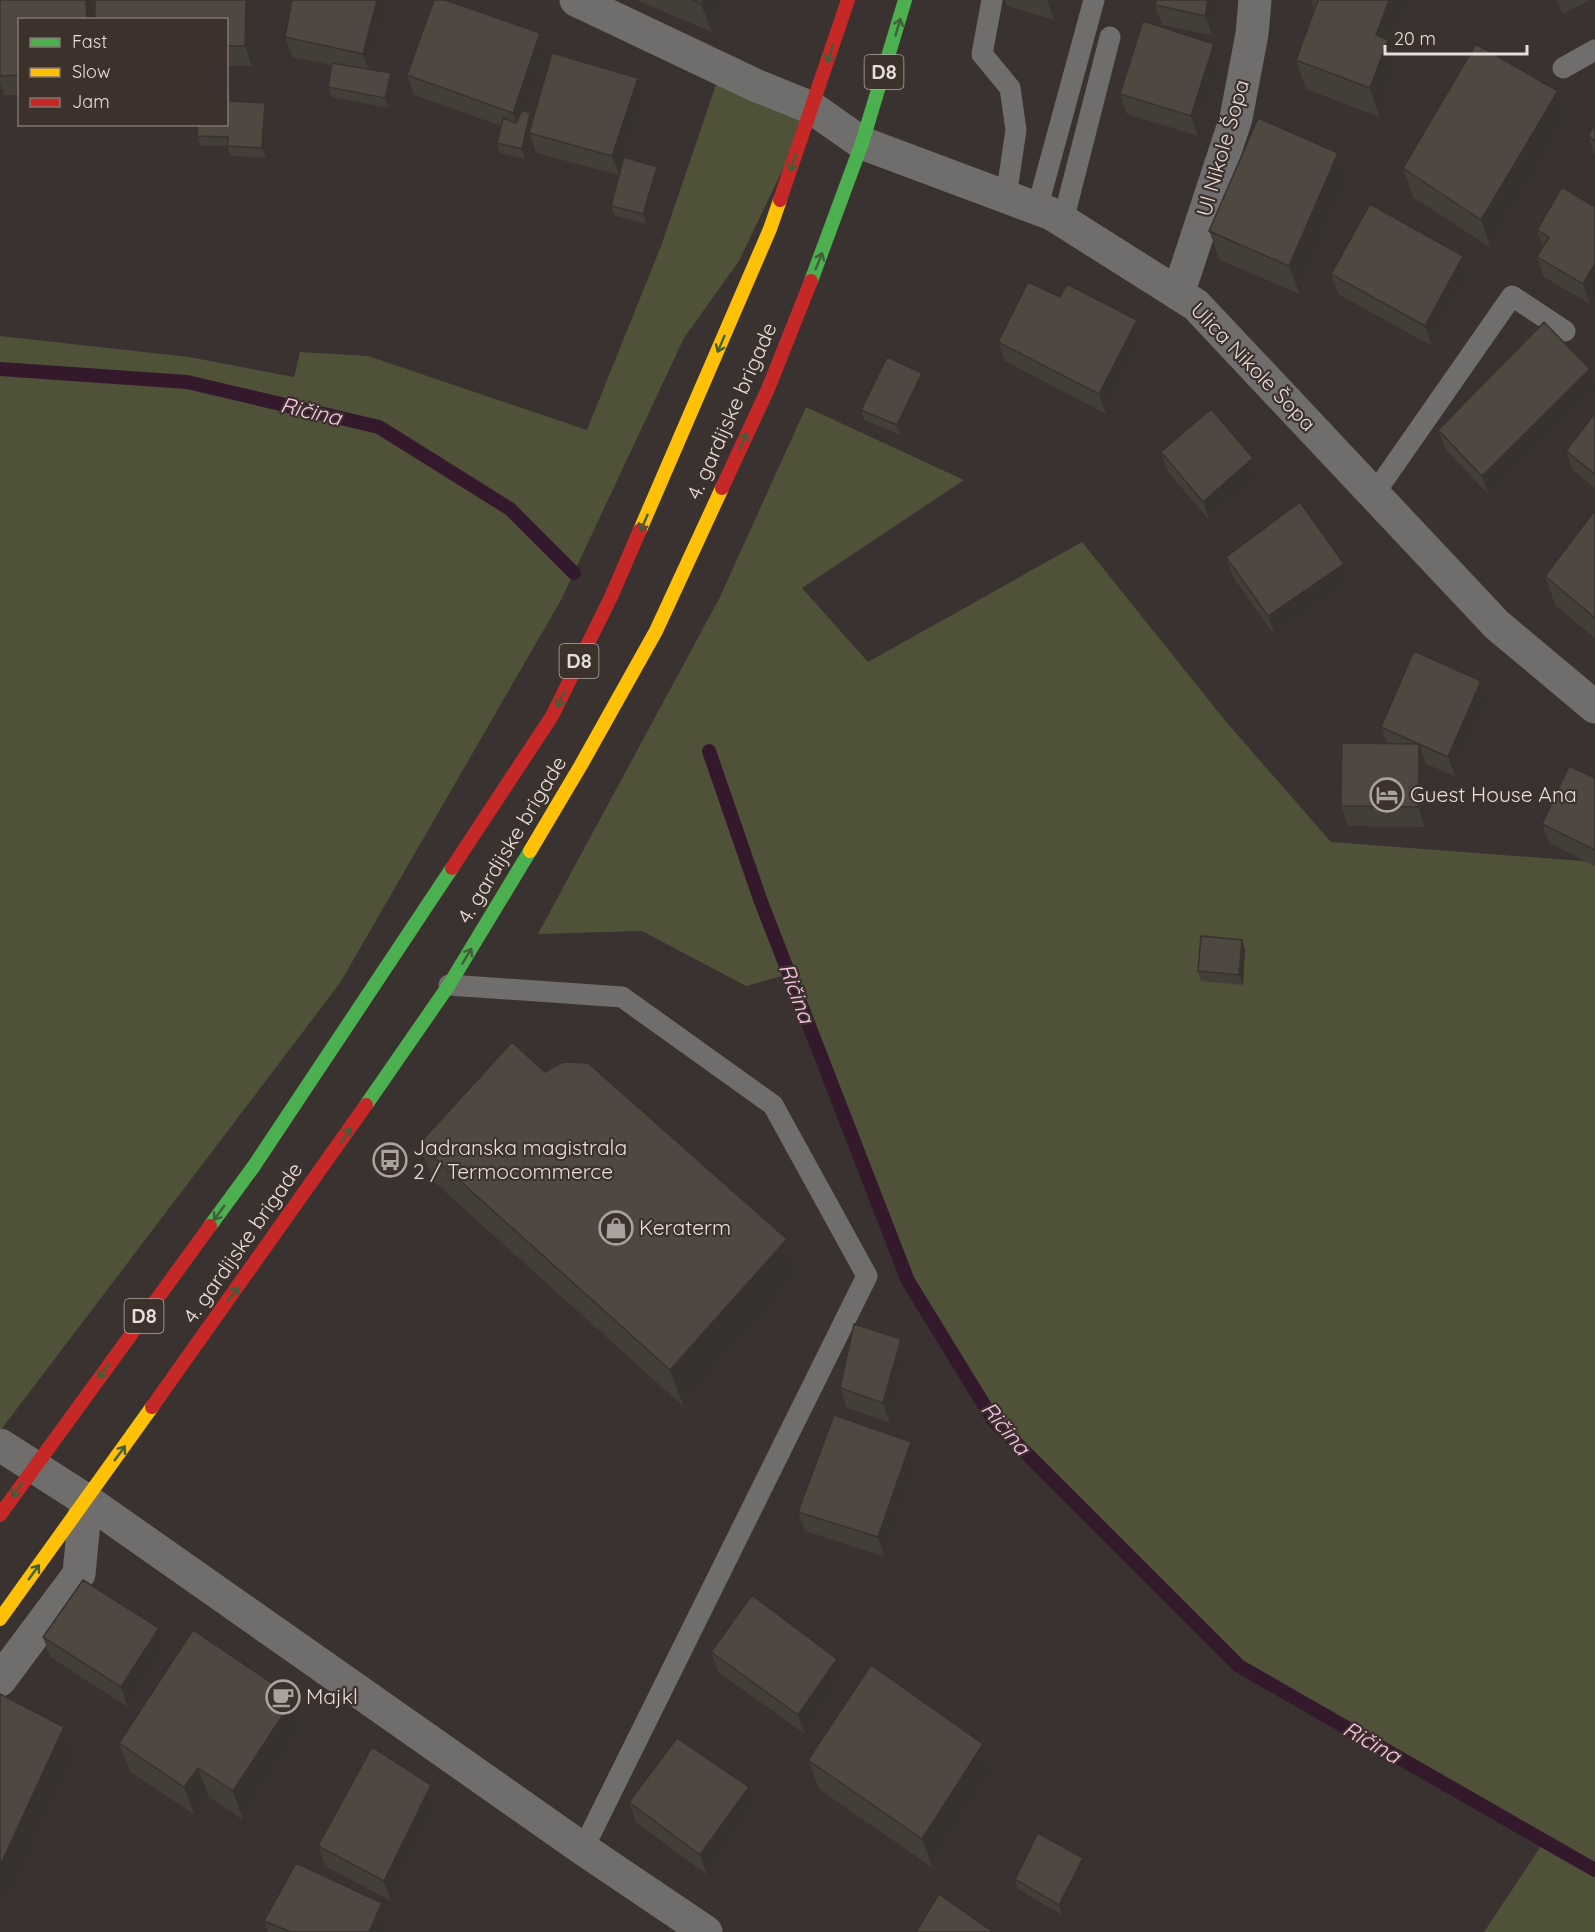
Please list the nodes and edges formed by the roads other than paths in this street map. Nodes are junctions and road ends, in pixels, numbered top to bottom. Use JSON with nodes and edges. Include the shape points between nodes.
{"nodes":[{"id":1,"x":576,"y":0,"type":"edge"},
{"id":2,"x":848,"y":0,"type":"edge"},
{"id":3,"x":905,"y":0,"type":"edge"},
{"id":4,"x":992,"y":0,"type":"edge"},
{"id":5,"x":1094,"y":0,"type":"edge"},
{"id":6,"x":1256,"y":0,"type":"edge"},
{"id":7,"x":1110,"y":37,"type":"dead end"},
{"id":8,"x":1595,"y":50,"type":"edge"},
{"id":9,"x":1563,"y":69,"type":"dead end"},
{"id":10,"x":812,"y":108,"type":"junction"},
{"id":11,"x":862,"y":143,"type":"junction"},
{"id":12,"x":1006,"y":197,"type":"junction"},
{"id":13,"x":1050,"y":215,"type":"junction"},
{"id":14,"x":1178,"y":294,"type":"junction"},
{"id":15,"x":1565,"y":331,"type":"dead end"},
{"id":16,"x":1374,"y":494,"type":"junction"},
{"id":17,"x":1595,"y":707,"type":"edge"},
{"id":18,"x":449,"y":986,"type":"junction"},
{"id":19,"x":0,"y":1445,"type":"edge"},
{"id":20,"x":34,"y":1466,"type":"junction"},
{"id":21,"x":86,"y":1500,"type":"junction"},
{"id":22,"x":0,"y":1515,"type":"edge"},
{"id":23,"x":0,"y":1619,"type":"edge"},
{"id":24,"x":0,"y":1680,"type":"edge"},
{"id":25,"x":583,"y":1849,"type":"junction"},
{"id":26,"x":706,"y":1932,"type":"edge"}],
"edges":[{"from":1,"to":10,"type":"street","name":"Ulica Nikole Šopa"},
{"from":2,"to":10,"type":"main road","name":"4. gardijske brigade","number":"D8","one_way":true},
{"from":11,"to":3,"type":"main road","name":"4. gardijske brigade","number":"D8","one_way":true},
{"from":4,"to":12,"type":"lane","via":[[982,54],[1010,88],[1016,130]]},
{"from":5,"to":13,"type":"lane"},
{"from":6,"to":14,"type":"street","name":"Ul Nikole Šopa","via":[[1236,118]]},
{"from":7,"to":13,"type":"lane"},
{"from":8,"to":9,"type":"lane"},
{"from":10,"to":11,"type":"street","name":"Ulica Nikole Šopa"},
{"from":10,"to":20,"type":"main road","name":"4. gardijske brigade","number":"D8","one_way":true,"via":[[766,240],[611,597],[552,716],[254,1166]]},
{"from":11,"to":12,"type":"street","name":"Ulica Nikole Šopa"},
{"from":18,"to":11,"type":"main road","name":"4. gardijske brigade","number":"D8","one_way":true,"via":[[656,631],[768,389]]},
{"from":12,"to":13,"type":"street","name":"Ulica Nikole Šopa"},
{"from":13,"to":14,"type":"street","name":"Ulica Nikole Šopa"},
{"from":14,"to":16,"type":"street","name":"Ulica Nikole Šopa","via":[[1196,305]]},
{"from":15,"to":16,"type":"lane","via":[[1512,296]]},
{"from":16,"to":17,"type":"street","name":"Ulica Nikole Šopa","via":[[1497,625]]},
{"from":21,"to":18,"type":"main road","name":"4. gardijske brigade","number":"D8","one_way":true},
{"from":18,"to":25,"type":"lane","via":[[622,997],[773,1105],[867,1276]]},
{"from":19,"to":20,"type":"street"},
{"from":20,"to":21,"type":"street"},
{"from":20,"to":22,"type":"main road","name":"4. gardijske brigade","number":"D8","one_way":true},
{"from":23,"to":21,"type":"main road","name":"4. gardijske brigade","number":"D8","one_way":true},
{"from":21,"to":24,"type":"street","via":[[79,1574]]},
{"from":21,"to":25,"type":"street"},
{"from":25,"to":26,"type":"street"}]}
